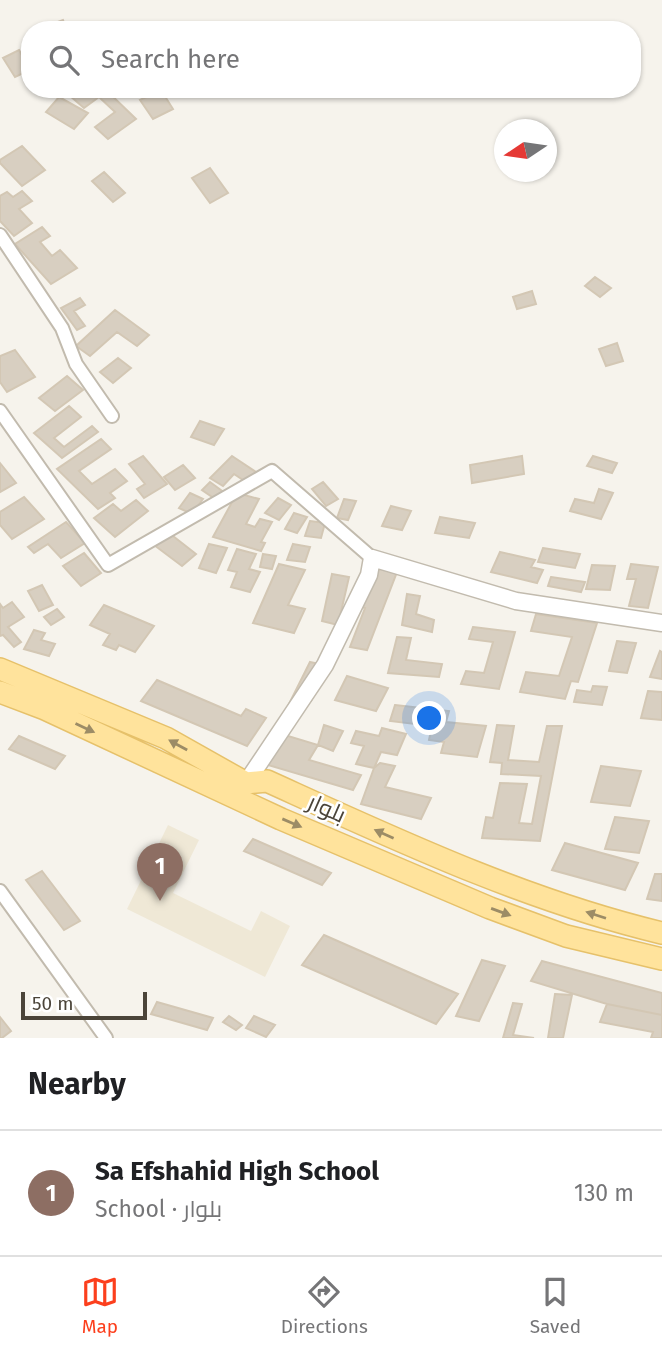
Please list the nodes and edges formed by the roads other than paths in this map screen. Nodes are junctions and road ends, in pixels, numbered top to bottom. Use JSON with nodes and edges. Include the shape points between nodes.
{"nodes":[{"id":1,"x":0,"y":235,"type":"edge"},
{"id":2,"x":0,"y":411,"type":"edge"},
{"id":3,"x":112,"y":416,"type":"dead end"},
{"id":4,"x":372,"y":558,"type":"junction"},
{"id":5,"x":662,"y":623,"type":"edge"},
{"id":6,"x":0,"y":669,"type":"edge"},
{"id":7,"x":0,"y":692,"type":"edge"},
{"id":8,"x":49,"y":700,"type":"junction"},
{"id":9,"x":246,"y":783,"type":"junction"},
{"id":10,"x":0,"y":891,"type":"edge"},
{"id":11,"x":662,"y":933,"type":"edge"},
{"id":12,"x":662,"y":959,"type":"edge"},
{"id":13,"x":106,"y":1038,"type":"edge"}],
"edges":[{"from":1,"to":3,"type":"street","via":[[62,328],[75,364]]},
{"from":2,"to":4,"type":"street","via":[[108,565],[272,471]]},
{"from":4,"to":5,"type":"street","via":[[516,601]]},
{"from":4,"to":9,"type":"street","via":[[369,575],[324,665]]},
{"from":6,"to":8,"type":"main road","name":"بلوار"},
{"from":7,"to":8,"type":"main road","name":"بلوار"},
{"from":9,"to":8,"type":"main road","name":"بلوار","one_way":true,"via":[[166,738]]},
{"from":8,"to":12,"type":"main road","name":"بلوار","one_way":true,"via":[[281,819],[490,908],[566,936]]},
{"from":11,"to":9,"type":"main road","name":"بلوار","one_way":true,"via":[[523,892],[267,781]]},
{"from":10,"to":13,"type":"street"}]}
